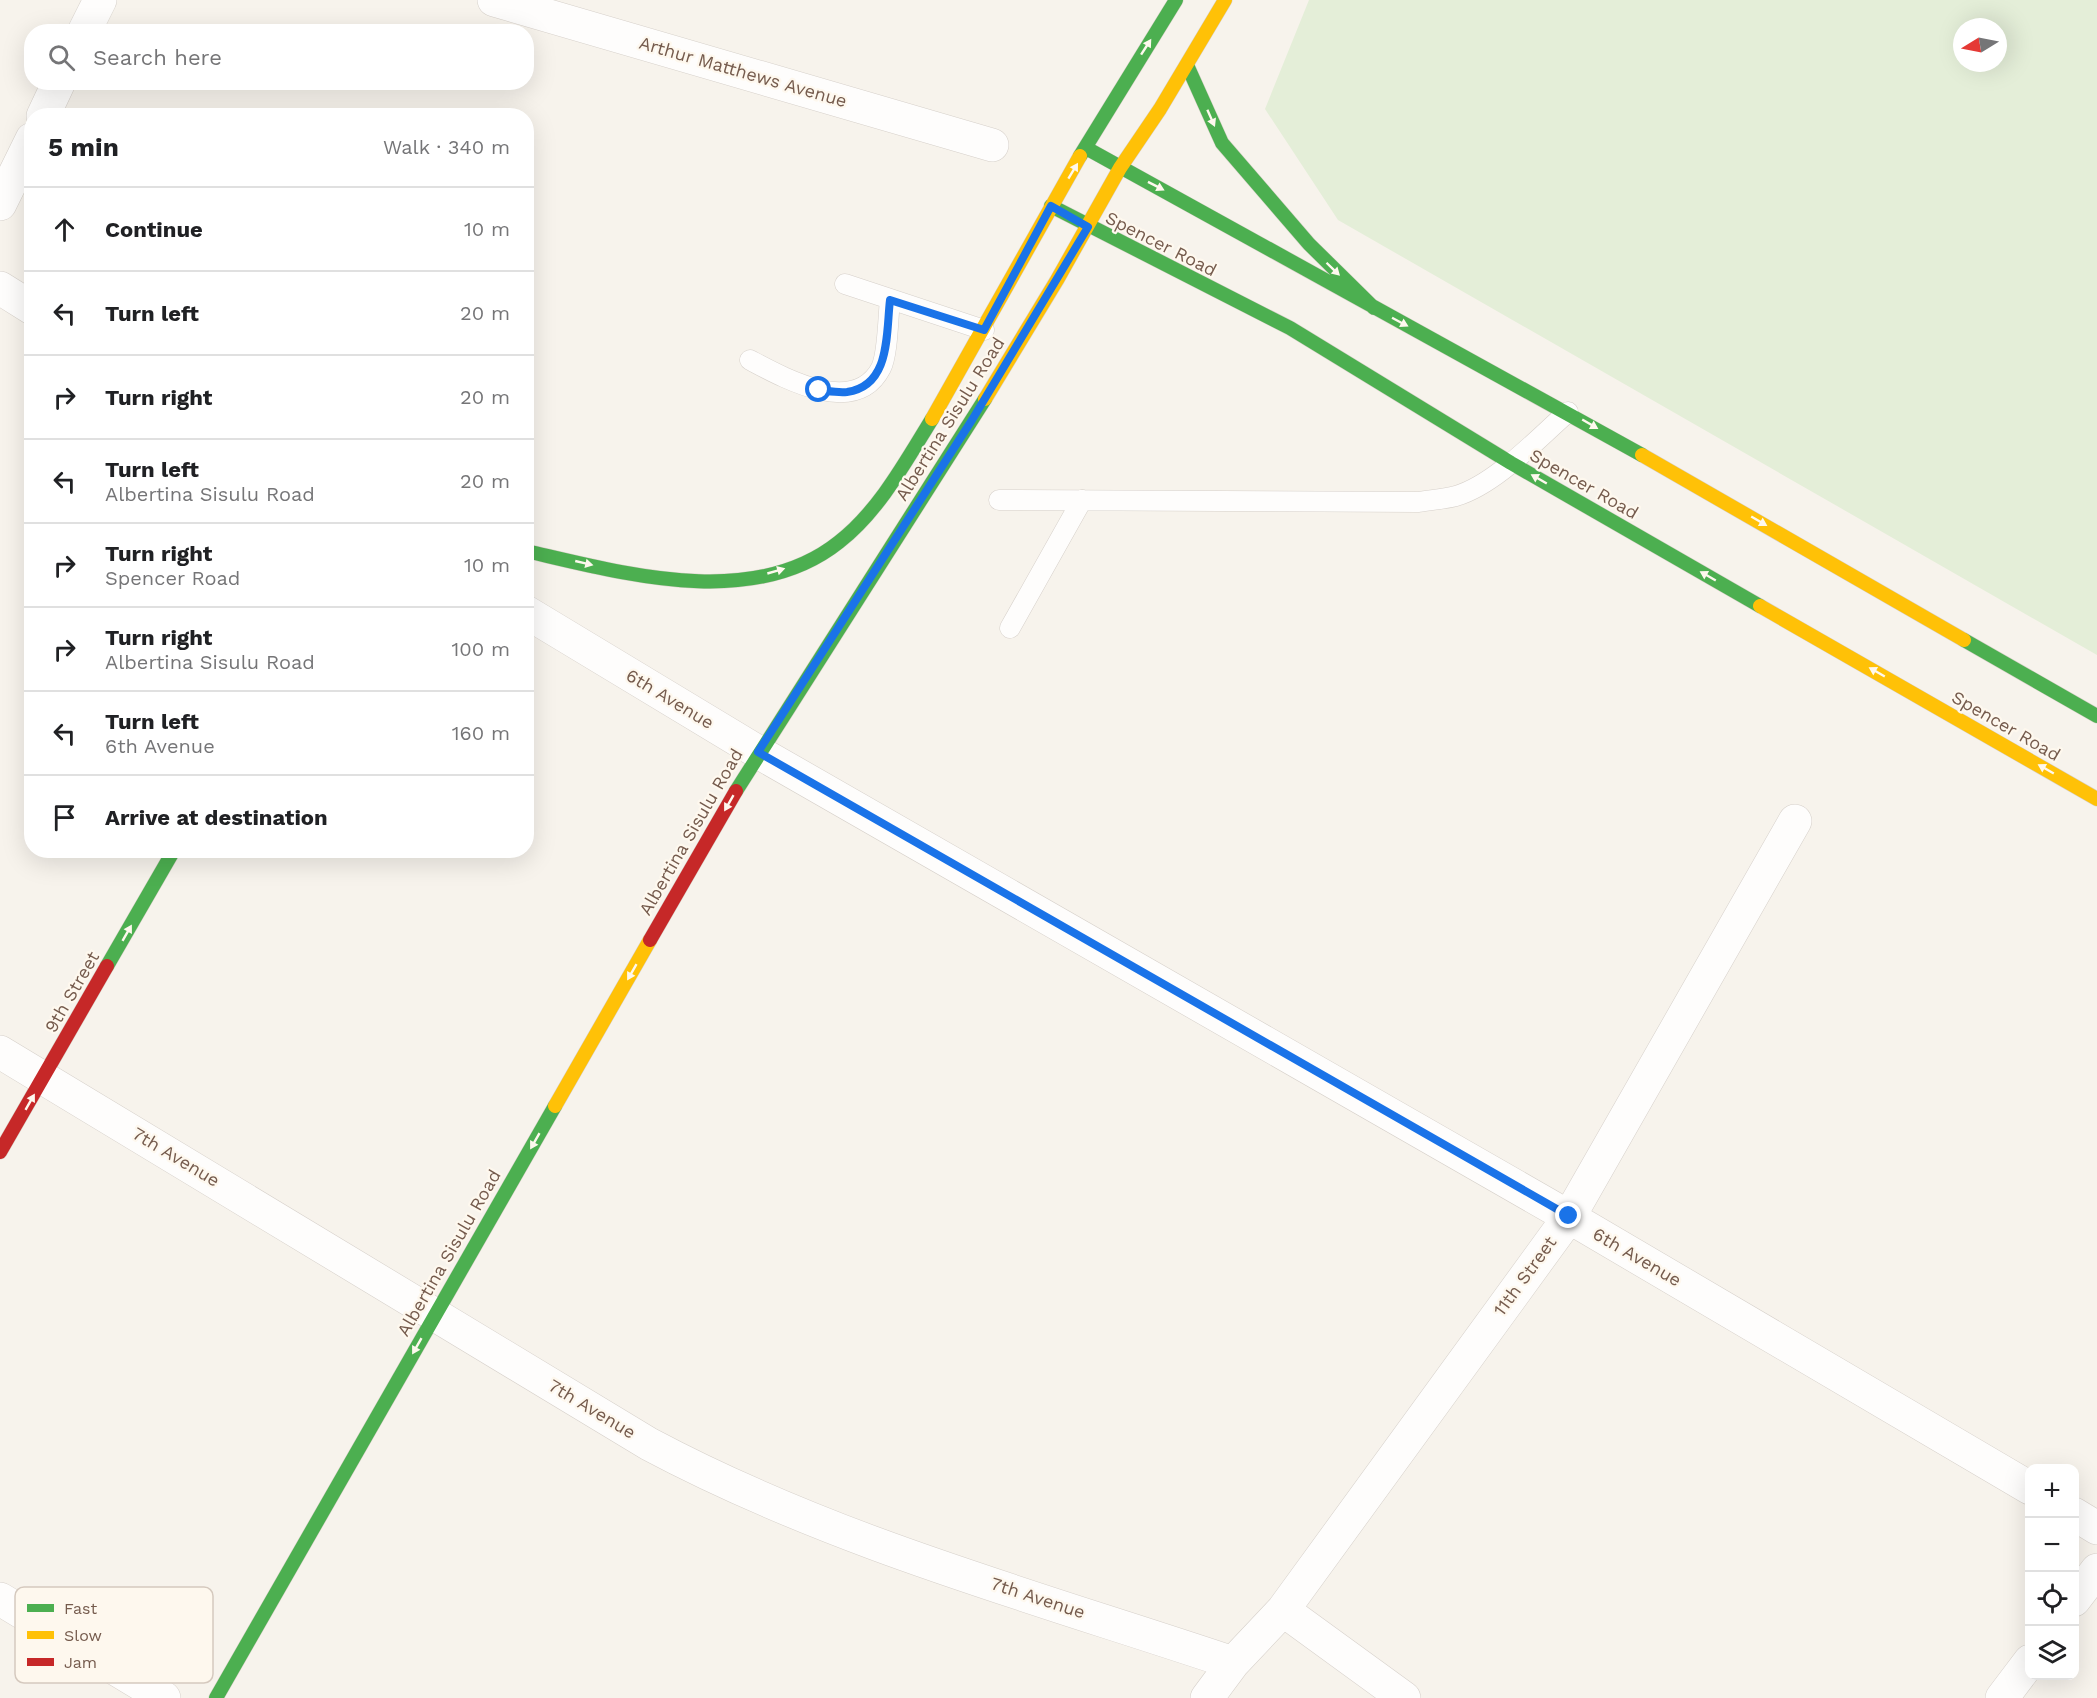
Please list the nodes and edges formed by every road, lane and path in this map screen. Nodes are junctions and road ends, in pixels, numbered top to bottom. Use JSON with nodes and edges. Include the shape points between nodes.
{"nodes":[{"id":1,"x":100,"y":0,"type":"edge"},
{"id":2,"x":494,"y":0,"type":"edge"},
{"id":3,"x":1176,"y":0,"type":"edge"},
{"id":4,"x":1225,"y":0,"type":"edge"},
{"id":5,"x":88,"y":24,"type":"edge"},
{"id":6,"x":1187,"y":65,"type":"junction"},
{"id":7,"x":55,"y":90,"type":"edge"},
{"id":8,"x":47,"y":108,"type":"edge"},
{"id":9,"x":992,"y":145,"type":"dead end"},
{"id":10,"x":1086,"y":148,"type":"junction"},
{"id":11,"x":24,"y":155,"type":"edge"},
{"id":12,"x":1120,"y":168,"type":"junction"},
{"id":13,"x":0,"y":204,"type":"edge"},
{"id":14,"x":1051,"y":206,"type":"junction"},
{"id":15,"x":1088,"y":227,"type":"junction"},
{"id":16,"x":845,"y":284,"type":"dead end"},
{"id":17,"x":0,"y":288,"type":"edge"},
{"id":18,"x":890,"y":300,"type":"junction"},
{"id":19,"x":24,"y":303,"type":"edge"},
{"id":20,"x":1374,"y":308,"type":"junction"},
{"id":21,"x":984,"y":330,"type":"junction"},
{"id":22,"x":750,"y":360,"type":"dead end"},
{"id":23,"x":1568,"y":412,"type":"junction"},
{"id":24,"x":1511,"y":463,"type":"junction"},
{"id":25,"x":999,"y":500,"type":"dead end"},
{"id":26,"x":1082,"y":500,"type":"junction"},
{"id":27,"x":534,"y":553,"type":"edge"},
{"id":28,"x":534,"y":617,"type":"edge"},
{"id":29,"x":1010,"y":628,"type":"dead end"},
{"id":30,"x":2097,"y":716,"type":"edge"},
{"id":31,"x":758,"y":752,"type":"junction"},
{"id":32,"x":2097,"y":799,"type":"edge"},
{"id":33,"x":1795,"y":821,"type":"dead end"},
{"id":34,"x":169,"y":858,"type":"edge"},
{"id":35,"x":0,"y":1052,"type":"edge"},
{"id":36,"x":44,"y":1077,"type":"junction"},
{"id":37,"x":0,"y":1152,"type":"edge"},
{"id":38,"x":1569,"y":1216,"type":"junction"},
{"id":39,"x":435,"y":1313,"type":"junction"},
{"id":40,"x":2025,"y":1485,"type":"edge"},
{"id":41,"x":2079,"y":1517,"type":"edge"},
{"id":42,"x":2097,"y":1528,"type":"edge"},
{"id":43,"x":2097,"y":1570,"type":"edge"},
{"id":44,"x":2079,"y":1593,"type":"edge"},
{"id":45,"x":0,"y":1599,"type":"edge"},
{"id":46,"x":15,"y":1608,"type":"edge"},
{"id":47,"x":1283,"y":1610,"type":"junction"},
{"id":48,"x":1233,"y":1663,"type":"junction"},
{"id":49,"x":2025,"y":1667,"type":"edge"},
{"id":50,"x":139,"y":1683,"type":"edge"},
{"id":51,"x":164,"y":1698,"type":"edge"},
{"id":52,"x":216,"y":1698,"type":"edge"},
{"id":53,"x":1207,"y":1698,"type":"edge"},
{"id":54,"x":1404,"y":1698,"type":"edge"},
{"id":55,"x":2002,"y":1698,"type":"edge"}],
"edges":[{"from":1,"to":5,"type":"street"},
{"from":2,"to":9,"type":"street","name":"Arthur Matthews Avenue"},
{"from":10,"to":3,"type":"main road","name":"Albertina Sisulu Road","one_way":true},
{"from":4,"to":6,"type":"main road","name":"Albertina Sisulu Road"},
{"from":6,"to":12,"type":"main road","name":"Albertina Sisulu Road"},
{"from":6,"to":20,"type":"main road","one_way":true,"via":[[1222,143],[1309,244]]},
{"from":7,"to":8,"type":"street"},
{"from":10,"to":12,"type":"main road"},
{"from":14,"to":10,"type":"main road","name":"Albertina Sisulu Road","one_way":true},
{"from":11,"to":13,"type":"street"},
{"from":12,"to":15,"type":"main road","name":"Albertina Sisulu Road"},
{"from":12,"to":20,"type":"main road","one_way":true,"via":[[1189,202]]},
{"from":14,"to":15,"type":"main road","name":"Spencer Road"},
{"from":14,"to":21,"type":"main road","name":"Albertina Sisulu Road"},
{"from":15,"to":24,"type":"main road","name":"Spencer Road","via":[[1290,328]]},
{"from":15,"to":31,"type":"main road","name":"Albertina Sisulu Road","via":[[972,420]]},
{"from":16,"to":18,"type":"lane"},
{"from":17,"to":19,"type":"street"},
{"from":18,"to":21,"type":"lane"},
{"from":18,"to":22,"type":"lane","via":[[882,366],[869,384],[848,392],[819,390],[790,382]]},
{"from":20,"to":23,"type":"main road","one_way":true},
{"from":27,"to":21,"type":"main road","name":"Albertina Sisulu Road","one_way":true,"via":[[661,581],[718,582],[756,577],[808,562],[843,538],[873,508],[942,405]]},
{"from":23,"to":24,"type":"lane"},
{"from":23,"to":30,"type":"main road","one_way":true},
{"from":24,"to":26,"type":"lane","via":[[1457,495],[1419,502]]},
{"from":32,"to":24,"type":"main road","name":"Spencer Road","one_way":true},
{"from":25,"to":26,"type":"lane"},
{"from":26,"to":29,"type":"lane"},
{"from":28,"to":31,"type":"street","name":"6th Avenue"},
{"from":31,"to":38,"type":"street","name":"6th Avenue"},
{"from":31,"to":39,"type":"main road","name":"Albertina Sisulu Road","one_way":true},
{"from":33,"to":38,"type":"street","name":"11th Street"},
{"from":36,"to":34,"type":"main road","name":"9th Street","one_way":true},
{"from":35,"to":36,"type":"street","name":"7th Avenue"},
{"from":37,"to":36,"type":"main road","name":"9th Street","one_way":true},
{"from":36,"to":39,"type":"street","name":"7th Avenue"},
{"from":38,"to":40,"type":"street","name":"6th Avenue"},
{"from":38,"to":47,"type":"street","name":"11th Street"},
{"from":39,"to":48,"type":"street","name":"7th Avenue","via":[[649,1443],[756,1498],[852,1536]]},
{"from":39,"to":52,"type":"main road","name":"Albertina Sisulu Road","one_way":true},
{"from":41,"to":42,"type":"street"},
{"from":43,"to":44,"type":"street"},
{"from":45,"to":46,"type":"street"},
{"from":47,"to":48,"type":"street","name":"11th Street"},
{"from":47,"to":54,"type":"street"},
{"from":48,"to":53,"type":"street","name":"11th Street"},
{"from":49,"to":55,"type":"street"},
{"from":50,"to":51,"type":"street"}]}
